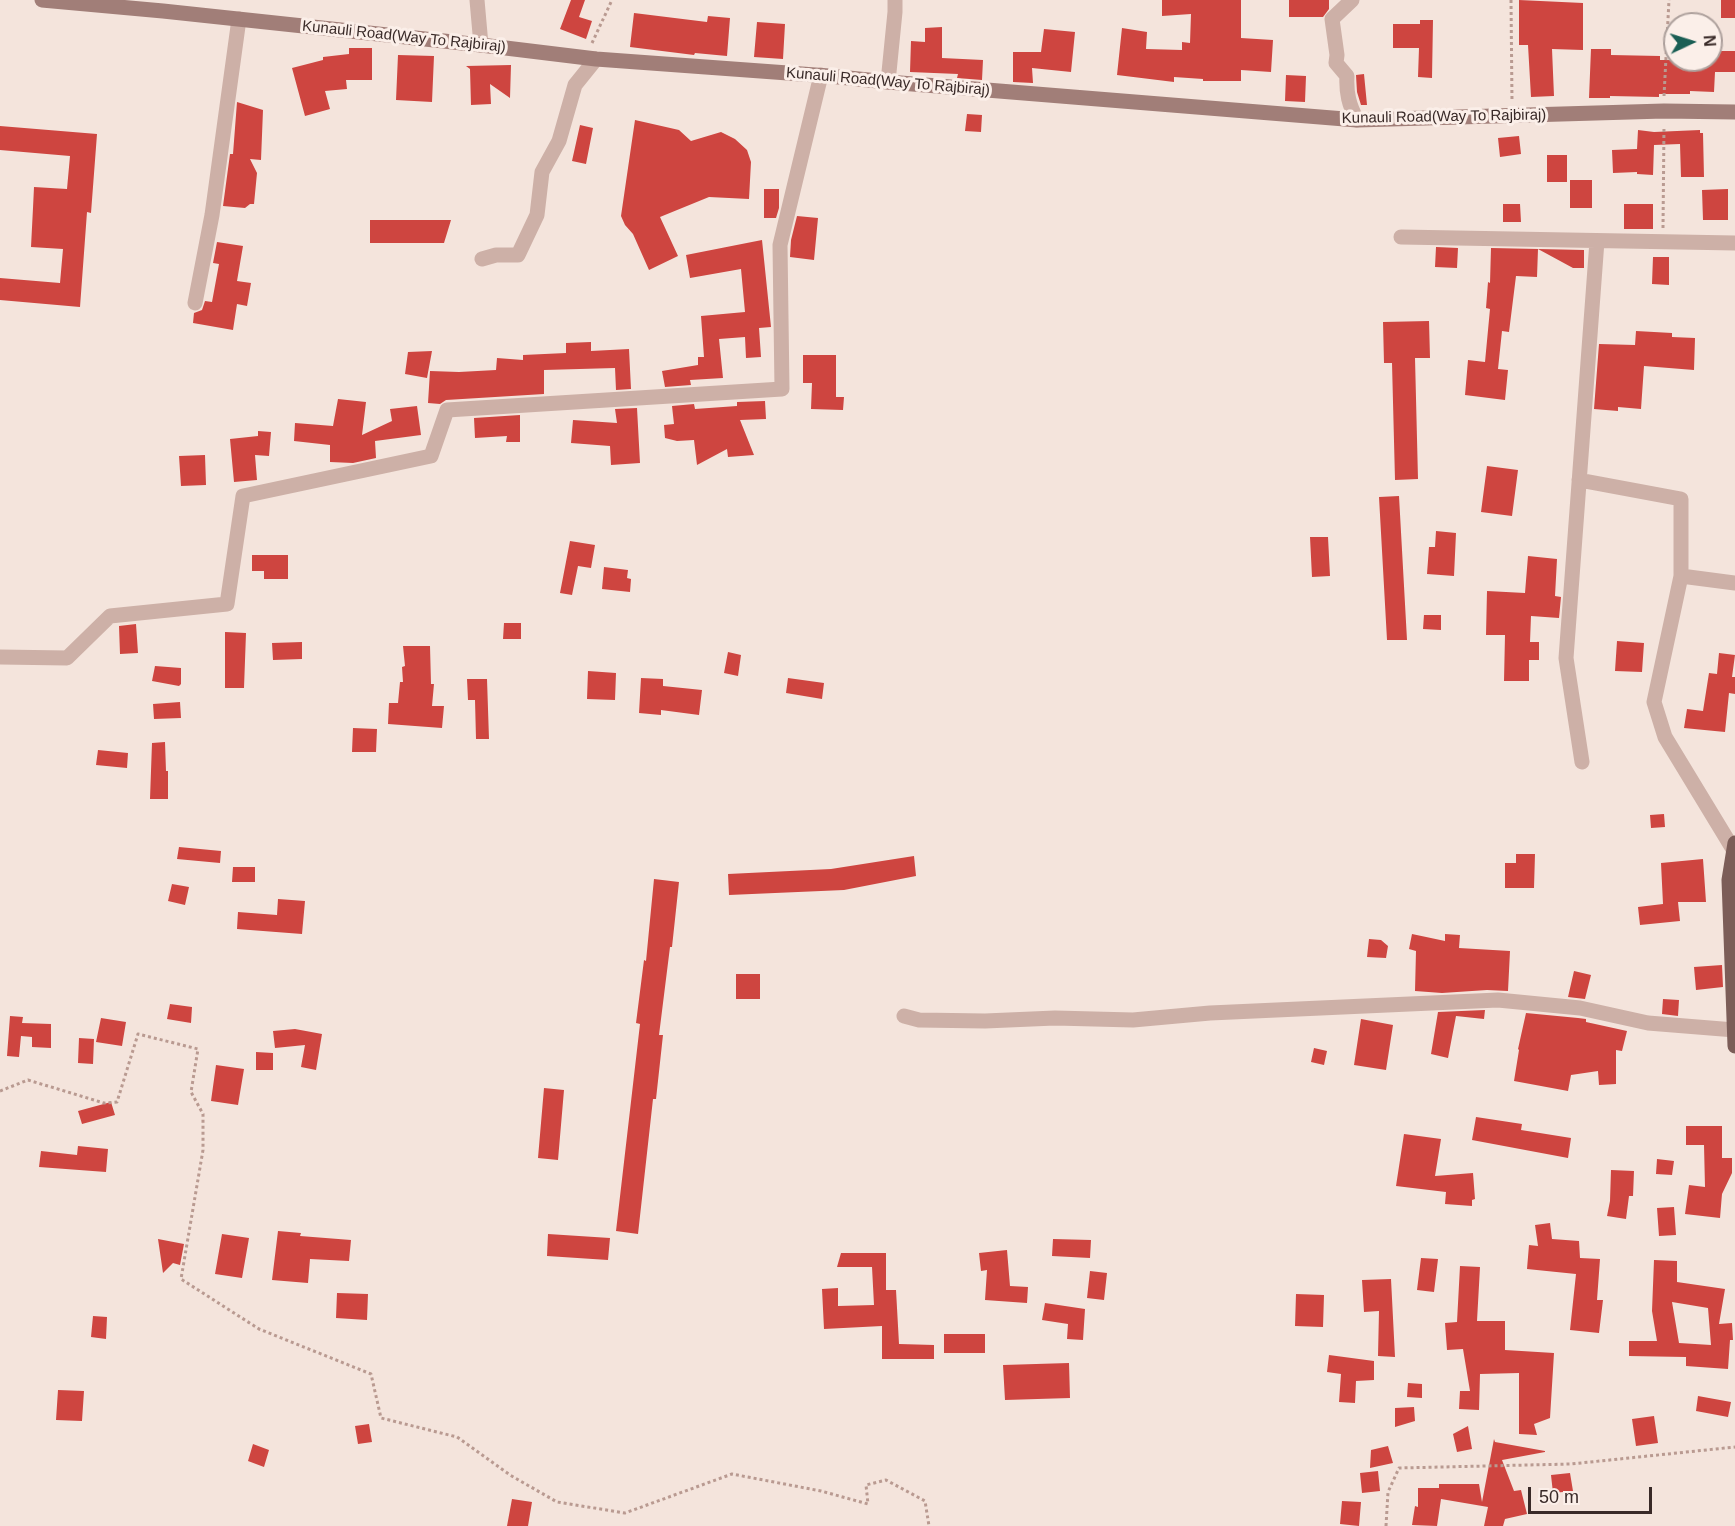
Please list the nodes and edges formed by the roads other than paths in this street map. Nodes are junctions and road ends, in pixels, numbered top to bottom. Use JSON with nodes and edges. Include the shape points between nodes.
{"nodes":[{"id":1,"x":42,"y":0,"type":"edge"},
{"id":2,"x":477,"y":0,"type":"edge"},
{"id":3,"x":895,"y":0,"type":"edge"},
{"id":4,"x":1352,"y":0,"type":"edge"},
{"id":5,"x":164,"y":5,"type":"edge"},
{"id":6,"x":238,"y":19,"type":"junction"},
{"id":7,"x":481,"y":45,"type":"junction"},
{"id":8,"x":590,"y":58,"type":"junction"},
{"id":9,"x":821,"y":75,"type":"junction"},
{"id":10,"x":888,"y":82,"type":"junction"},
{"id":11,"x":1735,"y":112,"type":"edge"},
{"id":12,"x":1357,"y":120,"type":"junction"},
{"id":13,"x":1401,"y":237,"type":"dead end"},
{"id":14,"x":1597,"y":241,"type":"junction"},
{"id":15,"x":1735,"y":243,"type":"edge"},
{"id":16,"x":482,"y":260,"type":"dead end"},
{"id":17,"x":195,"y":303,"type":"dead end"},
{"id":18,"x":1579,"y":480,"type":"junction"},
{"id":19,"x":1681,"y":576,"type":"junction"},
{"id":20,"x":1735,"y":583,"type":"edge"},
{"id":21,"x":0,"y":657,"type":"edge"},
{"id":22,"x":1582,"y":762,"type":"dead end"},
{"id":23,"x":1734,"y":846,"type":"edge"},
{"id":24,"x":904,"y":1016,"type":"dead end"},
{"id":25,"x":1734,"y":1030,"type":"edge"},
{"id":26,"x":1735,"y":1046,"type":"edge"}],
"edges":[{"from":1,"to":5,"type":"main road","name":"Kunauli Road(Way To Rajbiraj)"},
{"from":2,"to":7,"type":"street"},
{"from":3,"to":10,"type":"street"},
{"from":4,"to":12,"type":"street","via":[[1332,19],[1336,63],[1347,76],[1348,98]]},
{"from":5,"to":6,"type":"main road","name":"Kunauli Road(Way To Rajbiraj)"},
{"from":6,"to":7,"type":"main road","name":"Kunauli Road(Way To Rajbiraj)"},
{"from":6,"to":17,"type":"street","via":[[212,215]]},
{"from":7,"to":8,"type":"main road","name":"Kunauli Road(Way To Rajbiraj)"},
{"from":8,"to":9,"type":"main road","name":"Kunauli Road(Way To Rajbiraj)"},
{"from":8,"to":16,"type":"street","via":[[575,85],[559,141],[542,172],[537,215],[518,255],[496,255]]},
{"from":9,"to":10,"type":"main road","name":"Kunauli Road(Way To Rajbiraj)"},
{"from":9,"to":21,"type":"street","via":[[780,245],[782,390],[447,410],[431,456],[243,496],[227,604],[110,616],[67,658]]},
{"from":10,"to":12,"type":"main road","name":"Kunauli Road(Way To Rajbiraj)"},
{"from":11,"to":12,"type":"main road","name":"Kunauli Road(Way To Rajbiraj)"},
{"from":13,"to":14,"type":"street"},
{"from":14,"to":15,"type":"street"},
{"from":14,"to":18,"type":"street"},
{"from":18,"to":19,"type":"street","via":[[1681,499]]},
{"from":18,"to":22,"type":"street","via":[[1566,658]]},
{"from":19,"to":20,"type":"street"},
{"from":19,"to":23,"type":"street","via":[[1654,702],[1665,737]]},
{"from":23,"to":25,"type":"main road","via":[[1729,880]]},
{"from":24,"to":25,"type":"street","via":[[985,1021],[1133,1020],[1498,1000],[1580,1008],[1648,1023]]},
{"from":25,"to":26,"type":"main road"}]}
